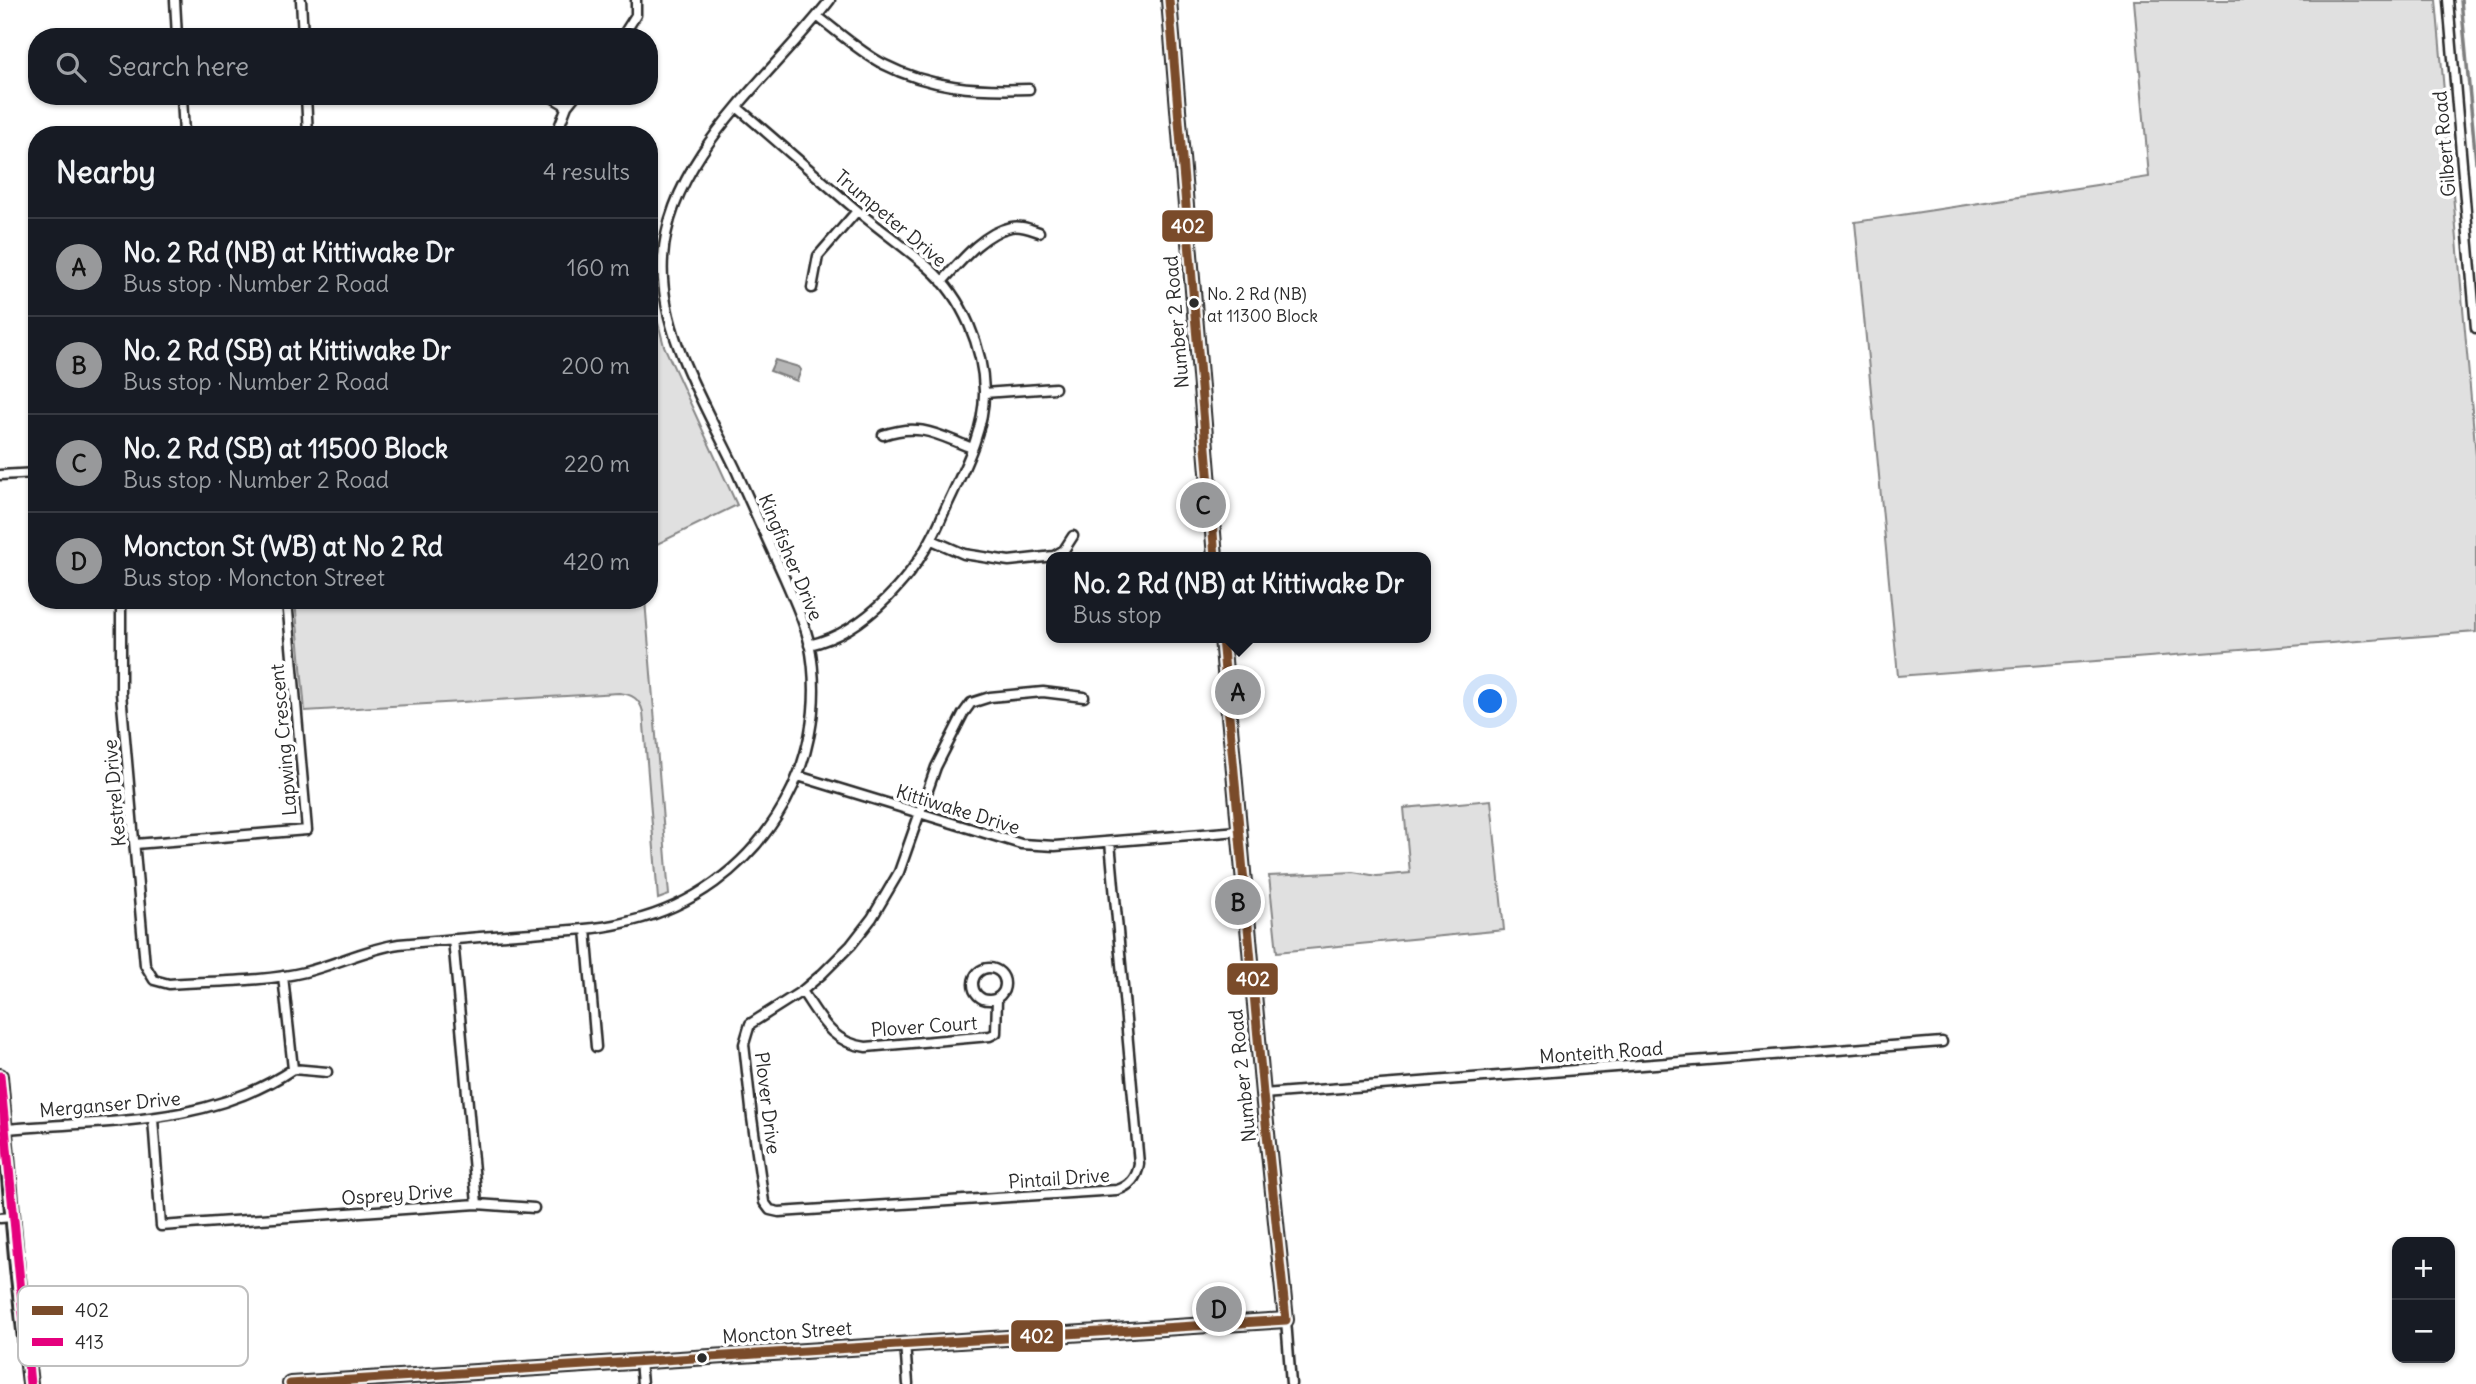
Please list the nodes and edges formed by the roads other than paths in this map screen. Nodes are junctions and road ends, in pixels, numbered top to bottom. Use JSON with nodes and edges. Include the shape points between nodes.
{"nodes":[{"id":1,"x":175,"y":0,"type":"edge"},
{"id":2,"x":302,"y":0,"type":"edge"},
{"id":3,"x":636,"y":0,"type":"edge"},
{"id":4,"x":830,"y":0,"type":"edge"},
{"id":5,"x":1169,"y":0,"type":"edge"},
{"id":6,"x":2448,"y":0,"type":"edge"},
{"id":7,"x":817,"y":16,"type":"junction"},
{"id":8,"x":177,"y":28,"type":"edge"},
{"id":9,"x":303,"y":28,"type":"edge"},
{"id":10,"x":628,"y":28,"type":"edge"},
{"id":11,"x":1029,"y":89,"type":"dead end"},
{"id":12,"x":182,"y":105,"type":"edge"},
{"id":13,"x":307,"y":105,"type":"edge"},
{"id":14,"x":567,"y":106,"type":"edge"},
{"id":15,"x":737,"y":108,"type":"junction"},
{"id":16,"x":184,"y":126,"type":"edge"},
{"id":17,"x":308,"y":126,"type":"edge"},
{"id":18,"x":559,"y":126,"type":"edge"},
{"id":19,"x":857,"y":211,"type":"junction"},
{"id":20,"x":1039,"y":232,"type":"dead end"},
{"id":21,"x":942,"y":282,"type":"junction"},
{"id":22,"x":813,"y":288,"type":"dead end"},
{"id":23,"x":2476,"y":328,"type":"edge"},
{"id":24,"x":1055,"y":388,"type":"dead end"},
{"id":25,"x":984,"y":393,"type":"junction"},
{"id":26,"x":883,"y":435,"type":"dead end"},
{"id":27,"x":972,"y":448,"type":"junction"},
{"id":28,"x":28,"y":473,"type":"edge"},
{"id":29,"x":0,"y":475,"type":"edge"},
{"id":30,"x":1073,"y":536,"type":"dead end"},
{"id":31,"x":932,"y":540,"type":"junction"},
{"id":32,"x":1061,"y":552,"type":"edge"},
{"id":33,"x":1215,"y":552,"type":"edge"},
{"id":34,"x":1046,"y":557,"type":"edge"},
{"id":35,"x":121,"y":609,"type":"edge"},
{"id":36,"x":287,"y":609,"type":"edge"},
{"id":37,"x":1222,"y":643,"type":"edge"},
{"id":38,"x":809,"y":645,"type":"junction"},
{"id":39,"x":1084,"y":697,"type":"dead end"},
{"id":40,"x":798,"y":776,"type":"junction"},
{"id":41,"x":920,"y":814,"type":"junction"},
{"id":42,"x":1239,"y":831,"type":"junction"},
{"id":43,"x":1110,"y":842,"type":"junction"},
{"id":44,"x":135,"y":844,"type":"junction"},
{"id":45,"x":586,"y":929,"type":"junction"},
{"id":46,"x":453,"y":939,"type":"junction"},
{"id":47,"x":283,"y":976,"type":"junction"},
{"id":48,"x":154,"y":980,"type":"joint"},
{"id":49,"x":802,"y":991,"type":"junction"},
{"id":50,"x":997,"y":999,"type":"junction"},
{"id":51,"x":1942,"y":1042,"type":"dead end"},
{"id":52,"x":596,"y":1047,"type":"dead end"},
{"id":53,"x":293,"y":1069,"type":"junction"},
{"id":54,"x":327,"y":1072,"type":"dead end"},
{"id":55,"x":0,"y":1076,"type":"edge"},
{"id":56,"x":1263,"y":1094,"type":"junction"},
{"id":57,"x":153,"y":1119,"type":"junction"},
{"id":58,"x":5,"y":1129,"type":"junction"},
{"id":59,"x":477,"y":1204,"type":"junction"},
{"id":60,"x":534,"y":1208,"type":"dead end"},
{"id":61,"x":770,"y":1210,"type":"joint"},
{"id":62,"x":6,"y":1217,"type":"edge"},
{"id":63,"x":18,"y":1300,"type":"edge"},
{"id":64,"x":1286,"y":1320,"type":"junction"},
{"id":65,"x":905,"y":1343,"type":"junction"},
{"id":66,"x":640,"y":1360,"type":"junction"},
{"id":67,"x":27,"y":1366,"type":"edge"},
{"id":68,"x":30,"y":1384,"type":"edge"},
{"id":69,"x":290,"y":1384,"type":"edge"},
{"id":70,"x":642,"y":1384,"type":"edge"},
{"id":71,"x":908,"y":1384,"type":"edge"},
{"id":72,"x":1291,"y":1384,"type":"edge"}],
"edges":[{"from":1,"to":8,"type":"street"},
{"from":2,"to":9,"type":"street"},
{"from":3,"to":10,"type":"street","via":[[636,15]]},
{"from":4,"to":7,"type":"street","name":"Kingfisher Drive"},
{"from":5,"to":33,"type":"street","name":"Number 2 Road"},
{"from":6,"to":23,"type":"street","name":"Gilbert Road"},
{"from":7,"to":11,"type":"street","via":[[880,63],[920,80],[985,91]]},
{"from":7,"to":15,"type":"street","name":"Kingfisher Drive"},
{"from":12,"to":16,"type":"street"},
{"from":13,"to":17,"type":"street"},
{"from":14,"to":18,"type":"street"},
{"from":15,"to":19,"type":"street","name":"Trumpeter Drive"},
{"from":15,"to":38,"type":"street","name":"Kingfisher Drive","via":[[694,164],[673,209],[663,258],[666,305],[678,347],[797,605]]},
{"from":19,"to":21,"type":"street","name":"Trumpeter Drive"},
{"from":19,"to":22,"type":"street","via":[[818,256]]},
{"from":20,"to":21,"type":"street","via":[[1011,227],[999,232],[973,249]]},
{"from":21,"to":25,"type":"street","name":"Trumpeter Drive","via":[[974,337]]},
{"from":24,"to":25,"type":"street"},
{"from":25,"to":27,"type":"street","name":"Trumpeter Drive"},
{"from":26,"to":27,"type":"street","via":[[923,429]]},
{"from":27,"to":31,"type":"street","name":"Trumpeter Drive"},
{"from":28,"to":29,"type":"street"},
{"from":30,"to":32,"type":"street"},
{"from":31,"to":34,"type":"street","via":[[964,554],[1009,561]]},
{"from":31,"to":38,"type":"street","name":"Trumpeter Drive","via":[[891,596],[851,626]]},
{"from":35,"to":44,"type":"street","name":"Kestrel Drive","via":[[121,693]]},
{"from":36,"to":44,"type":"street","name":"Lapwing Crescent","via":[[307,830]]},
{"from":37,"to":42,"type":"street","name":"Number 2 Road"},
{"from":38,"to":40,"type":"street","name":"Kingfisher Drive","via":[[812,707]]},
{"from":39,"to":41,"type":"street","name":"Plover Drive","via":[[1043,692],[990,696],[971,703],[936,767]]},
{"from":40,"to":41,"type":"street","name":"Kittiwake Drive"},
{"from":40,"to":45,"type":"street","name":"Kingfisher Drive","via":[[778,817],[746,858],[719,880],[663,912]]},
{"from":41,"to":43,"type":"street","name":"Kittiwake Drive","via":[[1021,844]]},
{"from":41,"to":49,"type":"street","name":"Plover Drive","via":[[899,873],[872,918],[851,945]]},
{"from":42,"to":43,"type":"street","name":"Kittiwake Drive"},
{"from":42,"to":56,"type":"street","name":"Number 2 Road"},
{"from":43,"to":61,"type":"street","name":"Pintail Drive","via":[[1139,1164],[1132,1181],[1117,1190]]},
{"from":44,"to":48,"type":"street","name":"Kestrel Drive","via":[[145,965]]},
{"from":45,"to":46,"type":"street","name":"Kingfisher Drive"},
{"from":45,"to":52,"type":"street"},
{"from":46,"to":47,"type":"street","name":"Kingfisher Drive","via":[[386,946]]},
{"from":46,"to":59,"type":"street","name":"Osprey Drive"},
{"from":47,"to":48,"type":"street","name":"Kingfisher Drive","via":[[169,984]]},
{"from":47,"to":53,"type":"street"},
{"from":49,"to":50,"type":"street","name":"Plover Court","via":[[840,1040],[866,1047],[990,1036],[998,1026]]},
{"from":49,"to":61,"type":"street","name":"Plover Drive","via":[[750,1024],[744,1044],[762,1191]]},
{"from":50,"to":50,"type":"street","name":"Plover Court","via":[[1004,991],[1003,975],[995,968],[979,971],[973,980],[974,990],[981,998]]},
{"from":51,"to":56,"type":"street","name":"Monteith Road"},
{"from":53,"to":54,"type":"street"},
{"from":53,"to":57,"type":"street","name":"Merganser Drive","via":[[244,1095]]},
{"from":55,"to":58,"type":"street"},
{"from":56,"to":64,"type":"street","name":"Number 2 Road"},
{"from":57,"to":58,"type":"street","name":"Merganser Drive"},
{"from":57,"to":59,"type":"street","name":"Osprey Drive","via":[[161,1226]]},
{"from":58,"to":62,"type":"street"},
{"from":59,"to":60,"type":"street"},
{"from":62,"to":63,"type":"street"},
{"from":64,"to":65,"type":"street","name":"Moncton Street"},
{"from":64,"to":72,"type":"street","name":"Number 2 Road"},
{"from":65,"to":66,"type":"street","name":"Moncton Street"},
{"from":65,"to":71,"type":"street"},
{"from":66,"to":69,"type":"street","name":"Moncton Street"},
{"from":66,"to":70,"type":"street"},
{"from":67,"to":68,"type":"street"}]}
